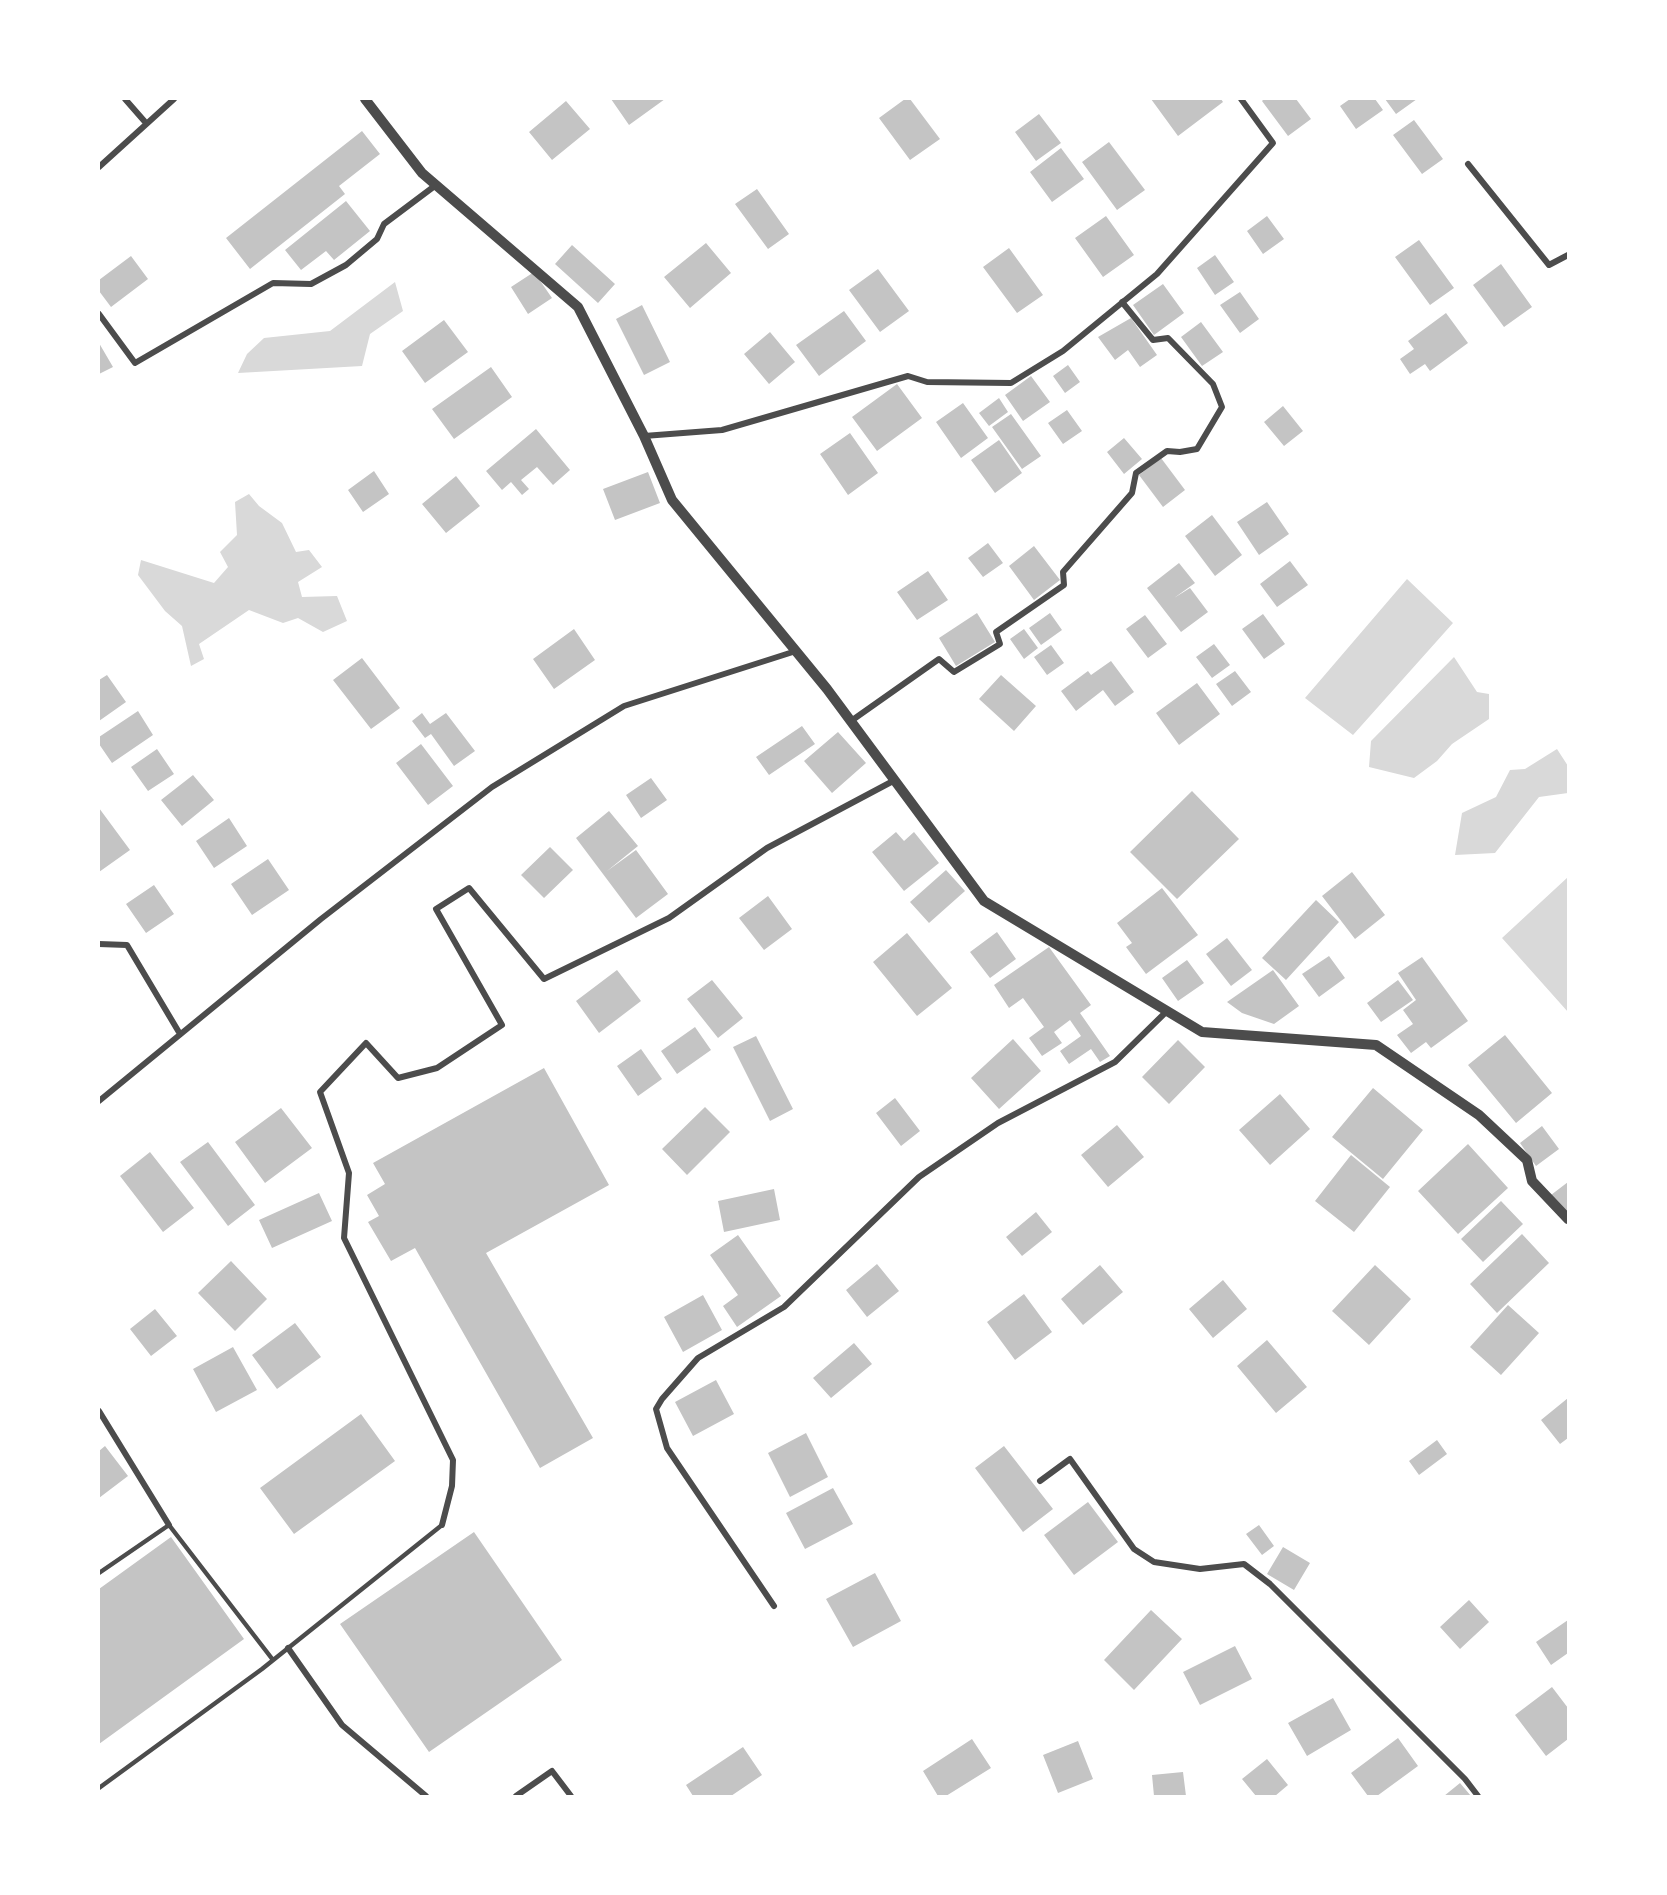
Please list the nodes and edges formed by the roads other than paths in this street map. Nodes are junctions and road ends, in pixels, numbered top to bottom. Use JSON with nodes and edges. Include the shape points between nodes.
{"nodes":[{"id":1,"x":125,"y":99,"type":"edge"},
{"id":2,"x":174,"y":99,"type":"edge"},
{"id":3,"x":365,"y":99,"type":"edge"},
{"id":4,"x":1241,"y":99,"type":"edge"},
{"id":5,"x":146,"y":123,"type":"junction"},
{"id":6,"x":1468,"y":164,"type":"dead end"},
{"id":7,"x":99,"y":167,"type":"edge"},
{"id":8,"x":436,"y":185,"type":"junction"},
{"id":9,"x":1568,"y":255,"type":"edge"},
{"id":10,"x":1122,"y":303,"type":"junction"},
{"id":11,"x":99,"y":314,"type":"edge"},
{"id":12,"x":644,"y":435,"type":"junction"},
{"id":13,"x":796,"y":651,"type":"junction"},
{"id":14,"x":851,"y":721,"type":"junction"},
{"id":15,"x":895,"y":780,"type":"junction"},
{"id":16,"x":99,"y":945,"type":"edge"},
{"id":17,"x":1167,"y":1011,"type":"junction"},
{"id":18,"x":180,"y":1034,"type":"junction"},
{"id":19,"x":99,"y":1101,"type":"edge"},
{"id":20,"x":1568,"y":1219,"type":"edge"},
{"id":21,"x":99,"y":1411,"type":"edge"},
{"id":22,"x":1040,"y":1481,"type":"dead end"},
{"id":23,"x":442,"y":1525,"type":"joint"},
{"id":24,"x":169,"y":1526,"type":"junction"},
{"id":25,"x":99,"y":1573,"type":"edge"},
{"id":26,"x":774,"y":1606,"type":"dead end"},
{"id":27,"x":288,"y":1648,"type":"junction"},
{"id":28,"x":273,"y":1660,"type":"junction"},
{"id":29,"x":99,"y":1788,"type":"edge"},
{"id":30,"x":426,"y":1796,"type":"edge"},
{"id":31,"x":516,"y":1796,"type":"edge"},
{"id":32,"x":571,"y":1796,"type":"edge"},
{"id":33,"x":1478,"y":1796,"type":"edge"}],
"edges":[{"from":1,"to":5,"type":"street"},
{"from":2,"to":5,"type":"street"},
{"from":3,"to":8,"type":"street","via":[[422,173]]},
{"from":4,"to":10,"type":"street","via":[[1273,143],[1156,274]]},
{"from":5,"to":7,"type":"street"},
{"from":6,"to":9,"type":"street","via":[[1549,265]]},
{"from":8,"to":11,"type":"street","via":[[384,224],[377,239],[346,265],[311,284],[273,283],[135,363]]},
{"from":8,"to":12,"type":"street","via":[[578,307]]},
{"from":10,"to":12,"type":"street","via":[[1063,351],[1011,383],[927,382],[908,376],[722,430]]},
{"from":10,"to":14,"type":"street","via":[[1153,340],[1168,338],[1213,384],[1222,407],[1197,449],[1167,451],[1136,473],[1132,493],[1063,572],[1064,585],[996,632],[1000,644],[954,672],[939,659]]},
{"from":12,"to":13,"type":"street","via":[[672,500]]},
{"from":13,"to":14,"type":"street"},
{"from":13,"to":18,"type":"street","via":[[624,706],[492,787]]},
{"from":14,"to":15,"type":"street"},
{"from":15,"to":17,"type":"street","via":[[984,901]]},
{"from":15,"to":23,"type":"street","via":[[767,848],[669,918],[544,979],[469,888],[436,909],[502,1025],[437,1068],[398,1078],[366,1043],[320,1092],[349,1173],[344,1238],[453,1460],[452,1485]]},
{"from":16,"to":18,"type":"street","via":[[127,945]]},
{"from":17,"to":20,"type":"street","via":[[1202,1032],[1376,1045],[1479,1115],[1527,1160],[1532,1181]]},
{"from":17,"to":26,"type":"street","via":[[1115,1062],[998,1123],[919,1177],[784,1307],[698,1358],[656,1409],[667,1448]]},
{"from":18,"to":19,"type":"street"},
{"from":21,"to":24,"type":"street"},
{"from":22,"to":33,"type":"street","via":[[1070,1459],[1134,1549],[1154,1562],[1200,1569],[1244,1564],[1285,1599],[1466,1779]]},
{"from":23,"to":27,"type":"lane"},
{"from":24,"to":25,"type":"lane"},
{"from":24,"to":28,"type":"lane"},
{"from":27,"to":28,"type":"lane"},
{"from":27,"to":30,"type":"street","via":[[342,1725]]},
{"from":28,"to":29,"type":"lane"},
{"from":31,"to":32,"type":"street","via":[[552,1771]]}]}
